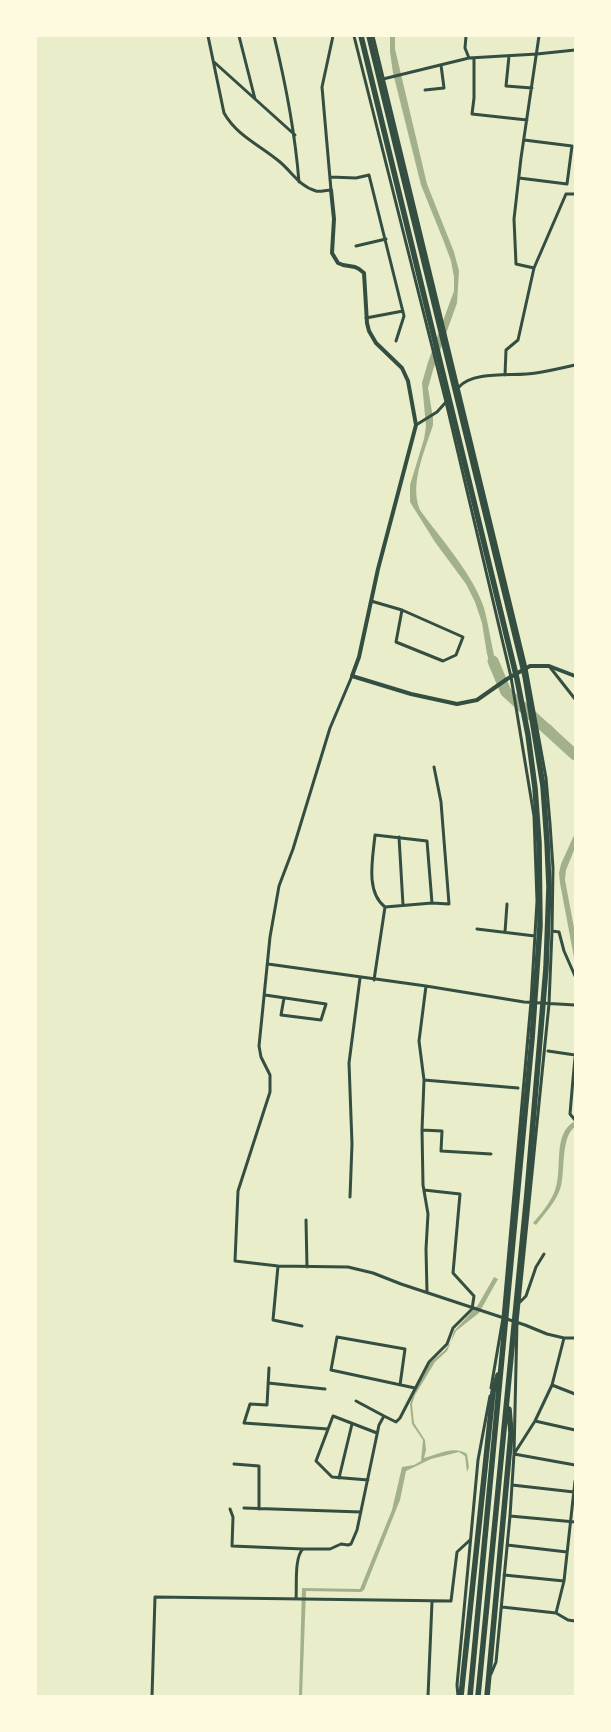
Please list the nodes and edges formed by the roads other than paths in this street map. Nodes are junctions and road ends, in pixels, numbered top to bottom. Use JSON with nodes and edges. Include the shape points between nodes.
{"nodes":[{"id":1,"x":208,"y":36,"type":"edge"},
{"id":2,"x":239,"y":36,"type":"edge"},
{"id":3,"x":274,"y":36,"type":"edge"},
{"id":4,"x":333,"y":36,"type":"edge"},
{"id":5,"x":354,"y":36,"type":"edge"},
{"id":6,"x":361,"y":36,"type":"edge"},
{"id":7,"x":370,"y":36,"type":"edge"},
{"id":8,"x":373,"y":36,"type":"edge"},
{"id":9,"x":466,"y":36,"type":"edge"},
{"id":10,"x":539,"y":36,"type":"edge"},
{"id":11,"x":575,"y":50,"type":"edge"},
{"id":12,"x":537,"y":54,"type":"junction"},
{"id":13,"x":509,"y":56,"type":"junction"},
{"id":14,"x":469,"y":58,"type":"junction"},
{"id":15,"x":474,"y":58,"type":"junction"},
{"id":16,"x":213,"y":62,"type":"junction"},
{"id":17,"x":441,"y":65,"type":"junction"},
{"id":18,"x":384,"y":79,"type":"junction"},
{"id":19,"x":532,"y":88,"type":"junction"},
{"id":20,"x":425,"y":90,"type":"dead end"},
{"id":21,"x":255,"y":99,"type":"junction"},
{"id":22,"x":527,"y":120,"type":"junction"},
{"id":23,"x":295,"y":134,"type":"junction"},
{"id":24,"x":524,"y":140,"type":"junction"},
{"id":25,"x":330,"y":177,"type":"junction"},
{"id":26,"x":519,"y":178,"type":"junction"},
{"id":27,"x":299,"y":182,"type":"junction"},
{"id":28,"x":331,"y":190,"type":"junction"},
{"id":29,"x":575,"y":194,"type":"edge"},
{"id":30,"x":386,"y":238,"type":"junction"},
{"id":31,"x":356,"y":246,"type":"dead end"},
{"id":32,"x":534,"y":268,"type":"junction"},
{"id":33,"x":403,"y":311,"type":"junction"},
{"id":34,"x":366,"y":318,"type":"junction"},
{"id":35,"x":396,"y":341,"type":"dead end"},
{"id":36,"x":575,"y":365,"type":"edge"},
{"id":37,"x":506,"y":375,"type":"junction"},
{"id":38,"x":459,"y":387,"type":"junction"},
{"id":39,"x":446,"y":402,"type":"junction"},
{"id":40,"x":416,"y":425,"type":"junction"},
{"id":41,"x":371,"y":601,"type":"junction"},
{"id":42,"x":402,"y":610,"type":"junction"},
{"id":43,"x":549,"y":666,"type":"junction"},
{"id":44,"x":526,"y":668,"type":"junction"},
{"id":45,"x":352,"y":676,"type":"junction"},
{"id":46,"x":575,"y":676,"type":"edge"},
{"id":47,"x":509,"y":678,"type":"junction"},
{"id":48,"x":575,"y":699,"type":"edge"},
{"id":49,"x":434,"y":767,"type":"dead end"},
{"id":50,"x":399,"y":837,"type":"junction"},
{"id":51,"x":432,"y":903,"type":"junction"},
{"id":52,"x":507,"y":904,"type":"dead end"},
{"id":53,"x":404,"y":906,"type":"junction"},
{"id":54,"x":385,"y":908,"type":"junction"},
{"id":55,"x":477,"y":929,"type":"dead end"},
{"id":56,"x":505,"y":932,"type":"junction"},
{"id":57,"x":552,"y":932,"type":"junction"},
{"id":58,"x":535,"y":936,"type":"junction"},
{"id":59,"x":268,"y":964,"type":"junction"},
{"id":60,"x":575,"y":976,"type":"edge"},
{"id":61,"x":360,"y":978,"type":"junction"},
{"id":62,"x":374,"y":980,"type":"junction"},
{"id":63,"x":426,"y":986,"type":"junction"},
{"id":64,"x":265,"y":995,"type":"junction"},
{"id":65,"x":284,"y":998,"type":"junction"},
{"id":66,"x":531,"y":1002,"type":"junction"},
{"id":67,"x":549,"y":1004,"type":"junction"},
{"id":68,"x":575,"y":1005,"type":"edge"},
{"id":69,"x":548,"y":1051,"type":"dead end"},
{"id":70,"x":575,"y":1055,"type":"edge"},
{"id":71,"x":575,"y":1058,"type":"edge"},
{"id":72,"x":574,"y":1079,"type":"edge"},
{"id":73,"x":424,"y":1080,"type":"junction"},
{"id":74,"x":518,"y":1088,"type":"dead end"},
{"id":75,"x":575,"y":1120,"type":"edge"},
{"id":76,"x":422,"y":1130,"type":"junction"},
{"id":77,"x":491,"y":1154,"type":"dead end"},
{"id":78,"x":424,"y":1190,"type":"junction"},
{"id":79,"x":350,"y":1198,"type":"dead end"},
{"id":80,"x":306,"y":1220,"type":"dead end"},
{"id":81,"x":544,"y":1254,"type":"dead end"},
{"id":82,"x":278,"y":1266,"type":"junction"},
{"id":83,"x":307,"y":1267,"type":"junction"},
{"id":84,"x":427,"y":1292,"type":"junction"},
{"id":85,"x":519,"y":1303,"type":"junction"},
{"id":86,"x":472,"y":1309,"type":"junction"},
{"id":87,"x":503,"y":1318,"type":"junction"},
{"id":88,"x":517,"y":1322,"type":"junction"},
{"id":89,"x":302,"y":1326,"type":"dead end"},
{"id":90,"x":564,"y":1338,"type":"junction"},
{"id":91,"x":575,"y":1338,"type":"edge"},
{"id":92,"x":502,"y":1356,"type":"junction"},
{"id":93,"x":269,"y":1368,"type":"dead end"},
{"id":94,"x":268,"y":1383,"type":"junction"},
{"id":95,"x":400,"y":1384,"type":"junction"},
{"id":96,"x":552,"y":1385,"type":"junction"},
{"id":97,"x":415,"y":1388,"type":"junction"},
{"id":98,"x":325,"y":1389,"type":"dead end"},
{"id":99,"x":575,"y":1394,"type":"edge"},
{"id":100,"x":507,"y":1395,"type":"junction"},
{"id":101,"x":356,"y":1401,"type":"dead end"},
{"id":102,"x":384,"y":1416,"type":"junction"},
{"id":103,"x":535,"y":1421,"type":"junction"},
{"id":104,"x":352,"y":1424,"type":"junction"},
{"id":105,"x":328,"y":1429,"type":"junction"},
{"id":106,"x":575,"y":1430,"type":"edge"},
{"id":107,"x":377,"y":1433,"type":"junction"},
{"id":108,"x":514,"y":1454,"type":"junction"},
{"id":109,"x":234,"y":1464,"type":"dead end"},
{"id":110,"x":575,"y":1465,"type":"edge"},
{"id":111,"x":339,"y":1478,"type":"junction"},
{"id":112,"x":368,"y":1480,"type":"junction"},
{"id":113,"x":575,"y":1481,"type":"edge"},
{"id":114,"x":512,"y":1485,"type":"junction"},
{"id":115,"x":574,"y":1492,"type":"junction"},
{"id":116,"x":244,"y":1508,"type":"dead end"},
{"id":117,"x":230,"y":1509,"type":"dead end"},
{"id":118,"x":259,"y":1509,"type":"junction"},
{"id":119,"x":361,"y":1512,"type":"junction"},
{"id":120,"x":510,"y":1516,"type":"junction"},
{"id":121,"x":570,"y":1522,"type":"junction"},
{"id":122,"x":575,"y":1522,"type":"edge"},
{"id":123,"x":471,"y":1540,"type":"junction"},
{"id":124,"x":507,"y":1545,"type":"junction"},
{"id":125,"x":303,"y":1549,"type":"junction"},
{"id":126,"x":567,"y":1552,"type":"junction"},
{"id":127,"x":504,"y":1575,"type":"junction"},
{"id":128,"x":564,"y":1582,"type":"junction"},
{"id":129,"x":296,"y":1599,"type":"junction"},
{"id":130,"x":432,"y":1602,"type":"junction"},
{"id":131,"x":502,"y":1607,"type":"junction"},
{"id":132,"x":556,"y":1613,"type":"junction"},
{"id":133,"x":575,"y":1621,"type":"edge"},
{"id":134,"x":489,"y":1680,"type":"junction"},
{"id":135,"x":152,"y":1696,"type":"edge"},
{"id":136,"x":428,"y":1696,"type":"edge"},
{"id":137,"x":458,"y":1696,"type":"edge"},
{"id":138,"x":462,"y":1696,"type":"edge"},
{"id":139,"x":470,"y":1696,"type":"edge"},
{"id":140,"x":478,"y":1696,"type":"edge"},
{"id":141,"x":487,"y":1696,"type":"edge"}],
"edges":[{"from":1,"to":16,"type":"street"},
{"from":2,"to":21,"type":"street"},
{"from":3,"to":23,"type":"street"},
{"from":4,"to":25,"type":"street","via":[[322,87]]},
{"from":5,"to":39,"type":"street"},
{"from":6,"to":92,"type":"highway","via":[[503,619],[528,735],[535,788],[540,887],[538,967]]},
{"from":7,"to":100,"type":"highway","via":[[512,617],[525,676],[543,786],[549,887],[546,968]]},
{"from":8,"to":18,"type":"street"},
{"from":9,"to":14,"type":"street","via":[[465,48]]},
{"from":10,"to":12,"type":"street"},
{"from":11,"to":12,"type":"street"},
{"from":12,"to":13,"type":"street"},
{"from":12,"to":19,"type":"street"},
{"from":13,"to":15,"type":"street"},
{"from":13,"to":19,"type":"street","via":[[506,86]]},
{"from":14,"to":15,"type":"street"},
{"from":14,"to":17,"type":"street"},
{"from":15,"to":22,"type":"street","via":[[472,114]]},
{"from":16,"to":21,"type":"street"},
{"from":16,"to":27,"type":"street","via":[[224,113],[230,123],[280,162]]},
{"from":17,"to":18,"type":"street"},
{"from":17,"to":20,"type":"street","via":[[444,88]]},
{"from":18,"to":38,"type":"street"},
{"from":19,"to":22,"type":"street"},
{"from":21,"to":23,"type":"street"},
{"from":22,"to":24,"type":"street"},
{"from":23,"to":27,"type":"street"},
{"from":24,"to":26,"type":"street"},
{"from":24,"to":26,"type":"street","via":[[572,146],[567,184]]},
{"from":25,"to":28,"type":"street"},
{"from":25,"to":30,"type":"street","via":[[356,178],[369,175]]},
{"from":26,"to":32,"type":"street","via":[[514,219],[516,264]]},
{"from":27,"to":28,"type":"street","via":[[316,191]]},
{"from":28,"to":34,"type":"street","via":[[334,219],[332,253],[338,263],[359,268],[364,273]]},
{"from":29,"to":32,"type":"street","via":[[566,194]]},
{"from":30,"to":31,"type":"street"},
{"from":30,"to":33,"type":"street"},
{"from":32,"to":37,"type":"street","via":[[518,340],[506,350]]},
{"from":33,"to":34,"type":"street"},
{"from":33,"to":35,"type":"street","via":[[404,316]]},
{"from":34,"to":40,"type":"street","via":[[372,338],[402,368],[408,381]]},
{"from":36,"to":37,"type":"street","via":[[535,374]]},
{"from":37,"to":38,"type":"street","via":[[478,378]]},
{"from":38,"to":39,"type":"street"},
{"from":38,"to":44,"type":"street"},
{"from":39,"to":40,"type":"street","via":[[437,412]]},
{"from":39,"to":47,"type":"street"},
{"from":40,"to":41,"type":"street"},
{"from":41,"to":42,"type":"street"},
{"from":41,"to":45,"type":"street","via":[[359,657]]},
{"from":42,"to":42,"type":"street","via":[[463,637],[456,655],[443,661],[396,642]]},
{"from":43,"to":44,"type":"street"},
{"from":43,"to":46,"type":"street"},
{"from":43,"to":48,"type":"street"},
{"from":44,"to":47,"type":"street"},
{"from":44,"to":57,"type":"street","via":[[546,778],[553,868]]},
{"from":45,"to":47,"type":"street","via":[[411,694],[457,704],[477,700]]},
{"from":45,"to":59,"type":"street","via":[[330,728],[279,886]]},
{"from":47,"to":58,"type":"street","via":[[534,816],[537,901]]},
{"from":49,"to":51,"type":"street","via":[[441,802],[448,904]]},
{"from":50,"to":51,"type":"street","via":[[427,841]]},
{"from":50,"to":53,"type":"street"},
{"from":50,"to":54,"type":"street","via":[[375,835],[372,883],[379,903]]},
{"from":51,"to":53,"type":"street"},
{"from":52,"to":56,"type":"street"},
{"from":53,"to":54,"type":"street"},
{"from":54,"to":62,"type":"street"},
{"from":55,"to":56,"type":"street"},
{"from":56,"to":58,"type":"street"},
{"from":57,"to":60,"type":"street","via":[[559,932]]},
{"from":57,"to":67,"type":"street"},
{"from":58,"to":66,"type":"street"},
{"from":59,"to":61,"type":"street"},
{"from":59,"to":64,"type":"street"},
{"from":61,"to":62,"type":"street"},
{"from":61,"to":79,"type":"street","via":[[349,1063],[352,1144]]},
{"from":62,"to":63,"type":"street"},
{"from":63,"to":66,"type":"street"},
{"from":63,"to":73,"type":"street","via":[[419,1041]]},
{"from":64,"to":65,"type":"street"},
{"from":64,"to":82,"type":"street","via":[[259,1046],[261,1057],[270,1075],[270,1092],[238,1191],[235,1261]]},
{"from":65,"to":65,"type":"street","via":[[326,1004],[321,1020],[281,1015]]},
{"from":66,"to":67,"type":"street"},
{"from":66,"to":87,"type":"street"},
{"from":67,"to":68,"type":"street"},
{"from":67,"to":85,"type":"street"},
{"from":69,"to":70,"type":"street"},
{"from":71,"to":72,"type":"street"},
{"from":72,"to":75,"type":"street","via":[[570,1114]]},
{"from":73,"to":74,"type":"street"},
{"from":73,"to":76,"type":"street"},
{"from":76,"to":77,"type":"street","via":[[442,1131],[442,1151]]},
{"from":76,"to":78,"type":"street"},
{"from":78,"to":84,"type":"street","via":[[428,1214]]},
{"from":78,"to":86,"type":"street","via":[[460,1194],[453,1273],[474,1296]]},
{"from":80,"to":83,"type":"street"},
{"from":81,"to":85,"type":"street","via":[[536,1267],[526,1296]]},
{"from":82,"to":83,"type":"street"},
{"from":82,"to":89,"type":"street","via":[[273,1320]]},
{"from":83,"to":84,"type":"street","via":[[348,1267]]},
{"from":84,"to":86,"type":"street"},
{"from":85,"to":88,"type":"street"},
{"from":86,"to":87,"type":"street"},
{"from":86,"to":97,"type":"street","via":[[453,1328],[447,1344],[429,1362]]},
{"from":87,"to":88,"type":"street"},
{"from":87,"to":123,"type":"street","via":[[478,1460]]},
{"from":88,"to":90,"type":"street"},
{"from":88,"to":108,"type":"street"},
{"from":90,"to":91,"type":"street"},
{"from":90,"to":96,"type":"street"},
{"from":92,"to":138,"type":"highway","via":[[493,1392]]},
{"from":92,"to":139,"type":"highway"},
{"from":93,"to":94,"type":"street"},
{"from":94,"to":98,"type":"street"},
{"from":94,"to":105,"type":"street","via":[[267,1405],[250,1404],[244,1422]]},
{"from":95,"to":95,"type":"street","via":[[331,1370],[337,1337],[405,1349]]},
{"from":95,"to":97,"type":"street"},
{"from":96,"to":99,"type":"street"},
{"from":96,"to":103,"type":"street"},
{"from":97,"to":102,"type":"street","via":[[396,1422]]},
{"from":100,"to":134,"type":"highway","via":[[511,1433]]},
{"from":100,"to":140,"type":"highway"},
{"from":101,"to":102,"type":"street"},
{"from":102,"to":107,"type":"street"},
{"from":103,"to":106,"type":"street"},
{"from":103,"to":108,"type":"street"},
{"from":104,"to":105,"type":"street","via":[[333,1416]]},
{"from":104,"to":107,"type":"street"},
{"from":104,"to":111,"type":"street"},
{"from":105,"to":111,"type":"street","via":[[316,1461],[332,1477]]},
{"from":107,"to":112,"type":"street"},
{"from":108,"to":110,"type":"street"},
{"from":108,"to":114,"type":"street"},
{"from":109,"to":118,"type":"street","via":[[259,1466]]},
{"from":111,"to":112,"type":"street"},
{"from":112,"to":119,"type":"street"},
{"from":113,"to":115,"type":"street"},
{"from":114,"to":115,"type":"street"},
{"from":114,"to":120,"type":"street"},
{"from":115,"to":121,"type":"street"},
{"from":116,"to":118,"type":"street"},
{"from":117,"to":125,"type":"street","via":[[233,1517],[232,1546]]},
{"from":118,"to":119,"type":"street"},
{"from":119,"to":125,"type":"street","via":[[351,1544],[341,1544],[330,1549]]},
{"from":120,"to":121,"type":"street"},
{"from":120,"to":124,"type":"street"},
{"from":121,"to":122,"type":"street"},
{"from":121,"to":126,"type":"street"},
{"from":123,"to":130,"type":"street","via":[[457,1552],[451,1601]]},
{"from":123,"to":137,"type":"street"},
{"from":124,"to":126,"type":"street"},
{"from":124,"to":127,"type":"street"},
{"from":125,"to":129,"type":"street","via":[[297,1568]]},
{"from":126,"to":128,"type":"street"},
{"from":127,"to":128,"type":"street"},
{"from":127,"to":131,"type":"street"},
{"from":128,"to":132,"type":"street"},
{"from":129,"to":130,"type":"street"},
{"from":129,"to":135,"type":"street","via":[[155,1597]]},
{"from":130,"to":136,"type":"street"},
{"from":131,"to":132,"type":"street"},
{"from":131,"to":134,"type":"street","via":[[496,1662]]},
{"from":132,"to":133,"type":"street"},
{"from":134,"to":141,"type":"highway"}]}
